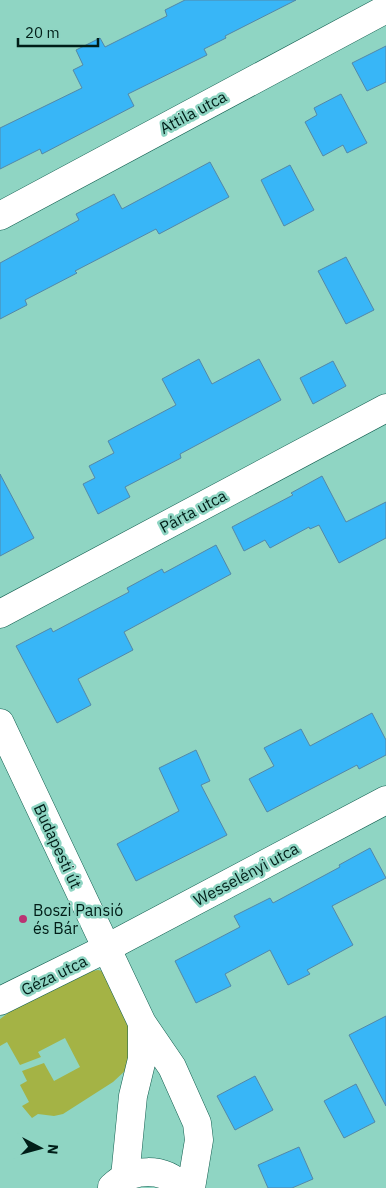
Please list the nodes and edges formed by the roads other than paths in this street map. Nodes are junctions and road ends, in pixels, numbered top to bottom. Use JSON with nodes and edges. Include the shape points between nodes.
{"nodes":[{"id":1,"x":386,"y":9,"type":"edge"},
{"id":2,"x":0,"y":216,"type":"edge"},
{"id":3,"x":386,"y":408,"type":"edge"},
{"id":4,"x":0,"y":614,"type":"edge"},
{"id":5,"x":0,"y":723,"type":"edge"},
{"id":6,"x":386,"y":800,"type":"edge"},
{"id":7,"x":107,"y":948,"type":"junction"},
{"id":8,"x":0,"y":1001,"type":"edge"},
{"id":9,"x":142,"y":1023,"type":"junction"},
{"id":10,"x":118,"y":1182,"type":"edge"},
{"id":11,"x":183,"y":1188,"type":"edge"},
{"id":12,"x":191,"y":1188,"type":"edge"}],
"edges":[{"from":1,"to":2,"type":"street","name":"Attila utca"},
{"from":3,"to":4,"type":"street","name":"Párta utca"},
{"from":5,"to":7,"type":"street","name":"Budapesti út"},
{"from":6,"to":7,"type":"street","name":"Wesselényi utca"},
{"from":7,"to":8,"type":"street","name":"Géza utca"},
{"from":7,"to":9,"type":"street","name":"Budapesti út"},
{"from":9,"to":10,"type":"street","name":"Budapesti út","via":[[142,1059]]},
{"from":9,"to":12,"type":"street","name":"Budapesti út","via":[[172,1067],[197,1123],[199,1140]]},
{"from":10,"to":11,"type":"street","via":[[141,1172],[156,1172],[170,1177]]}]}
